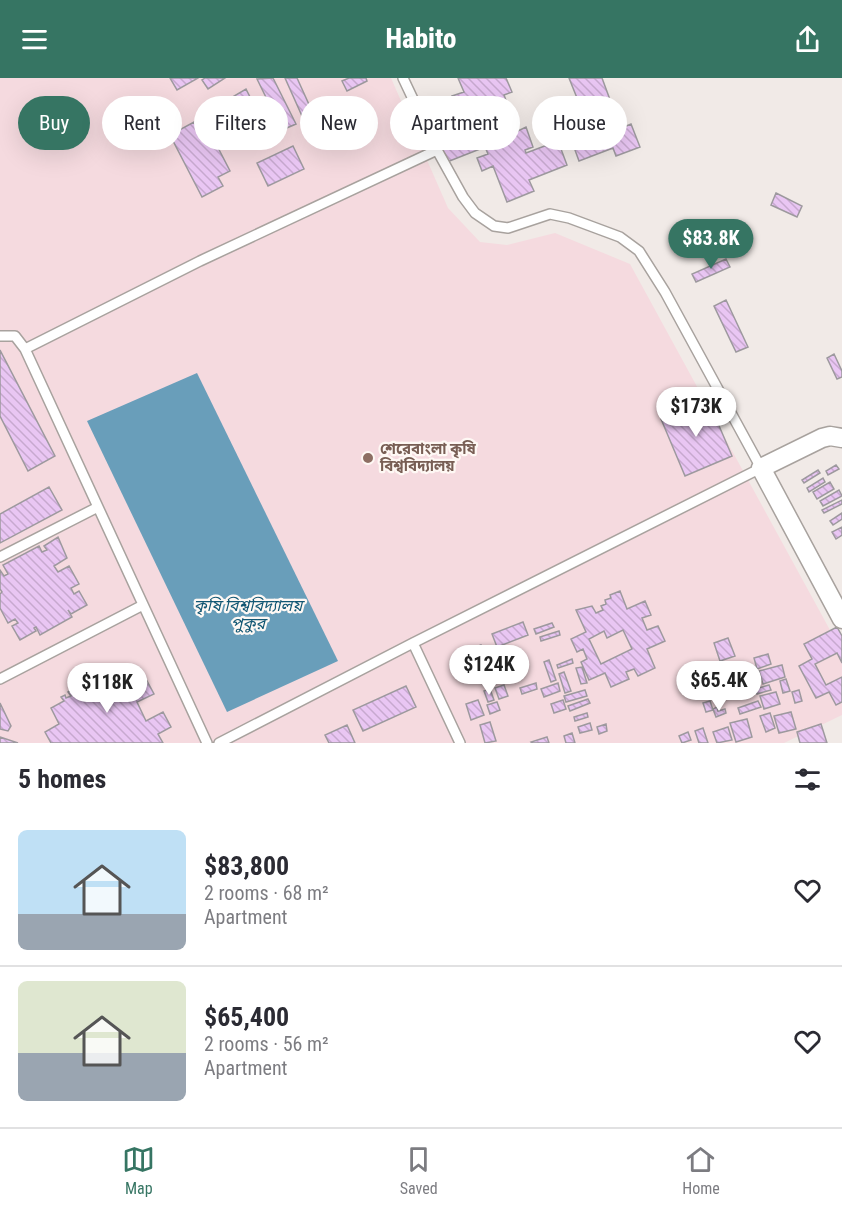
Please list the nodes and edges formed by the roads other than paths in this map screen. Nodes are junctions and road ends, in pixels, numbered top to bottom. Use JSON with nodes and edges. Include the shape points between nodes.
{"nodes":[{"id":1,"x":403,"y":78,"type":"edge"},
{"id":2,"x":412,"y":96,"type":"edge"},
{"id":3,"x":437,"y":150,"type":"joint"},
{"id":4,"x":0,"y":336,"type":"edge"},
{"id":5,"x":25,"y":349,"type":"junction"},
{"id":6,"x":842,"y":438,"type":"edge"},
{"id":7,"x":761,"y":468,"type":"junction"},
{"id":8,"x":98,"y":507,"type":"junction"},
{"id":9,"x":0,"y":557,"type":"edge"},
{"id":10,"x":143,"y":605,"type":"junction"},
{"id":11,"x":842,"y":619,"type":"edge"},
{"id":12,"x":413,"y":643,"type":"junction"},
{"id":13,"x":0,"y":679,"type":"edge"},
{"id":14,"x":207,"y":743,"type":"edge"},
{"id":15,"x":219,"y":743,"type":"edge"},
{"id":16,"x":460,"y":743,"type":"edge"}],
"edges":[{"from":1,"to":2,"type":"lane"},
{"from":3,"to":5,"type":"lane","via":[[200,261]]},
{"from":3,"to":7,"type":"lane","via":[[475,213],[494,226],[508,228],[550,214],[620,237],[639,251]]},
{"from":4,"to":5,"type":"lane","via":[[15,336]]},
{"from":5,"to":8,"type":"lane"},
{"from":6,"to":7,"type":"street","via":[[822,438]]},
{"from":7,"to":11,"type":"street"},
{"from":7,"to":12,"type":"lane"},
{"from":8,"to":9,"type":"lane"},
{"from":8,"to":10,"type":"lane"},
{"from":10,"to":13,"type":"lane"},
{"from":10,"to":14,"type":"lane"},
{"from":12,"to":15,"type":"lane"},
{"from":12,"to":16,"type":"lane"}]}
